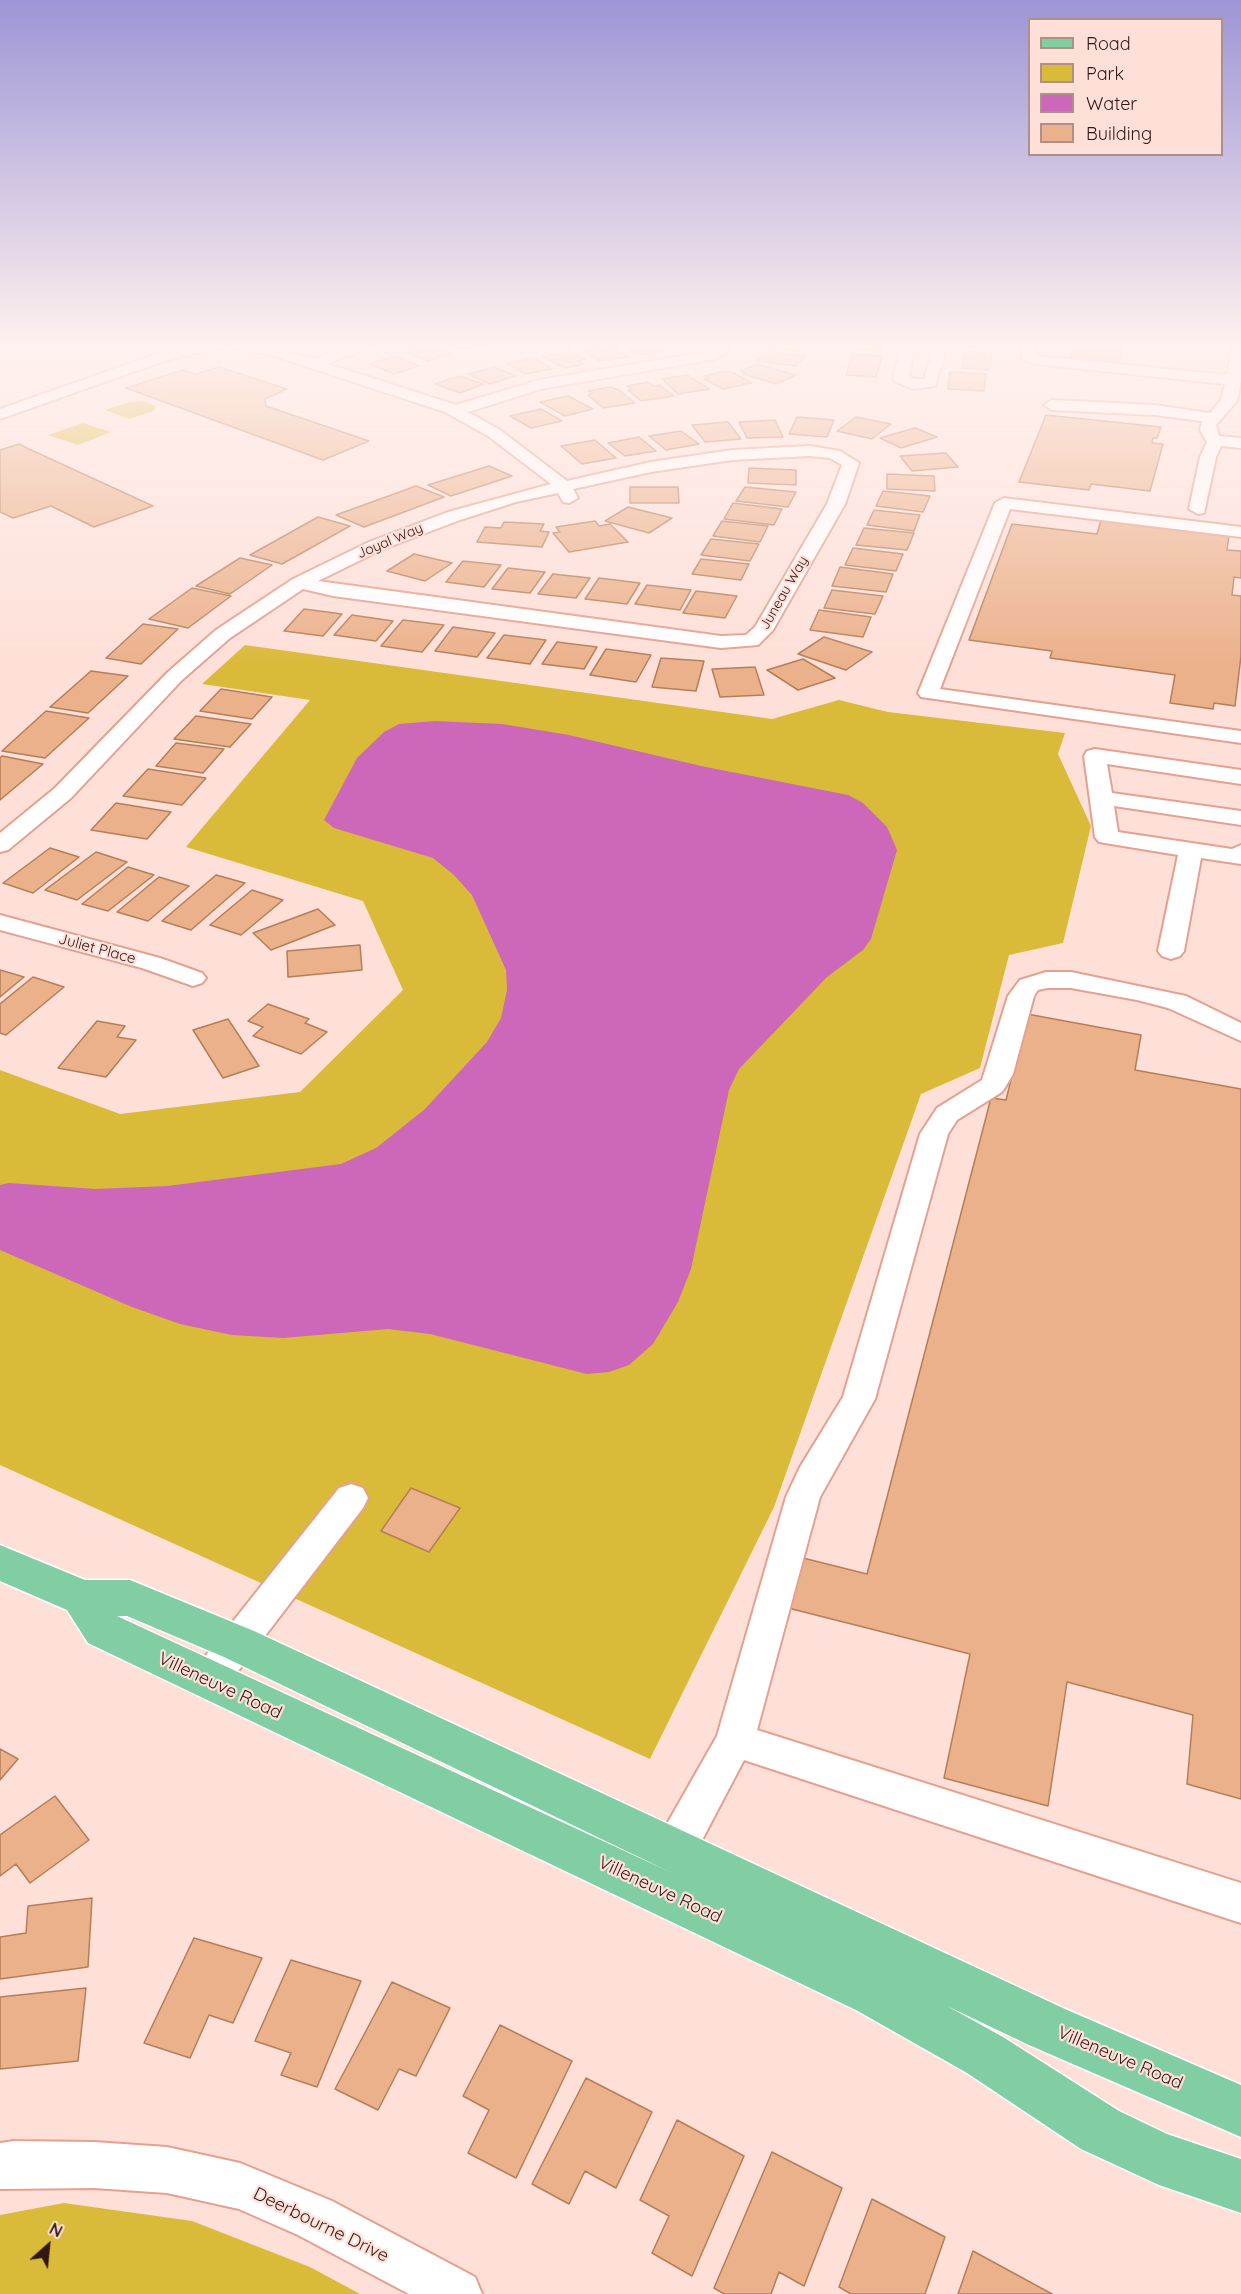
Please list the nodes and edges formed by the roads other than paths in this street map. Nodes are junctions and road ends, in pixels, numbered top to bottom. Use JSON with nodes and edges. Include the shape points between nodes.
{"nodes":[{"id":1,"x":518,"y":451,"type":"edge"},
{"id":2,"x":1210,"y":451,"type":"edge"},
{"id":3,"x":566,"y":494,"type":"junction"},
{"id":4,"x":1198,"y":509,"type":"dead end"},
{"id":5,"x":1241,"y":532,"type":"edge"},
{"id":6,"x":300,"y":583,"type":"junction"},
{"id":7,"x":1241,"y":737,"type":"edge"},
{"id":8,"x":1186,"y":769,"type":"junction"},
{"id":9,"x":1241,"y":777,"type":"edge"},
{"id":10,"x":1102,"y":798,"type":"junction"},
{"id":11,"x":1180,"y":809,"type":"junction"},
{"id":12,"x":1241,"y":818,"type":"edge"},
{"id":13,"x":0,"y":845,"type":"edge"},
{"id":14,"x":1183,"y":848,"type":"junction"},
{"id":15,"x":1241,"y":852,"type":"edge"},
{"id":16,"x":0,"y":922,"type":"edge"},
{"id":17,"x":1171,"y":951,"type":"dead end"},
{"id":18,"x":193,"y":978,"type":"dead end"},
{"id":19,"x":1241,"y":1033,"type":"edge"},
{"id":20,"x":351,"y":1498,"type":"dead end"},
{"id":21,"x":0,"y":1562,"type":"edge"},
{"id":22,"x":82,"y":1598,"type":"junction"},
{"id":23,"x":239,"y":1644,"type":"junction"},
{"id":24,"x":209,"y":1680,"type":"junction"},
{"id":25,"x":735,"y":1740,"type":"junction"},
{"id":26,"x":665,"y":1869,"type":"junction"},
{"id":27,"x":1241,"y":1903,"type":"edge"},
{"id":28,"x":1241,"y":2111,"type":"edge"},
{"id":29,"x":0,"y":2166,"type":"edge"},
{"id":30,"x":1241,"y":2186,"type":"edge"},
{"id":31,"x":458,"y":2294,"type":"edge"}],
"edges":[{"from":1,"to":3,"type":"street"},
{"from":2,"to":4,"type":"street"},
{"from":3,"to":6,"type":"street","name":"Joyal Way","via":[[493,503],[414,530]]},
{"from":3,"to":6,"type":"street","name":"Juneau Way","via":[[677,463],[749,454],[826,452],[851,463],[836,504],[761,634],[751,641],[721,642]]},
{"from":5,"to":7,"type":"street","via":[[1004,503],[928,693]]},
{"from":6,"to":13,"type":"street","name":"Joyal Way","via":[[240,621],[199,654],[63,793]]},
{"from":8,"to":9,"type":"street"},
{"from":8,"to":10,"type":"street","via":[[1095,756]]},
{"from":8,"to":11,"type":"street"},
{"from":10,"to":11,"type":"street"},
{"from":10,"to":14,"type":"street","via":[[1107,837]]},
{"from":11,"to":12,"type":"street"},
{"from":11,"to":14,"type":"street"},
{"from":14,"to":15,"type":"street","via":[[1240,857]]},
{"from":14,"to":17,"type":"street"},
{"from":16,"to":18,"type":"street","name":"Juliet Place"},
{"from":19,"to":25,"type":"street","via":[[1177,1002],[1071,980],[1029,985],[1021,996],[992,1086],[947,1114],[934,1134],[859,1400],[803,1497]]},
{"from":20,"to":23,"type":"street"},
{"from":21,"to":22,"type":"main road","name":"Villeneuve Road"},
{"from":22,"to":23,"type":"main road","name":"Villeneuve Road","via":[[130,1598]]},
{"from":22,"to":24,"type":"main road","name":"Villeneuve Road","via":[[103,1630]]},
{"from":23,"to":24,"type":"street"},
{"from":23,"to":26,"type":"main road","name":"Villeneuve Road"},
{"from":24,"to":26,"type":"main road","name":"Villeneuve Road","via":[[405,1774]]},
{"from":25,"to":26,"type":"street"},
{"from":25,"to":27,"type":"street"},
{"from":26,"to":28,"type":"main road","name":"Villeneuve Road"},
{"from":26,"to":30,"type":"main road","name":"Villeneuve Road","via":[[985,2055],[1101,2130],[1160,2158]]},
{"from":29,"to":31,"type":"street","name":"Deerbourne Drive","via":[[94,2165],[167,2170],[240,2186],[315,2218]]}]}
